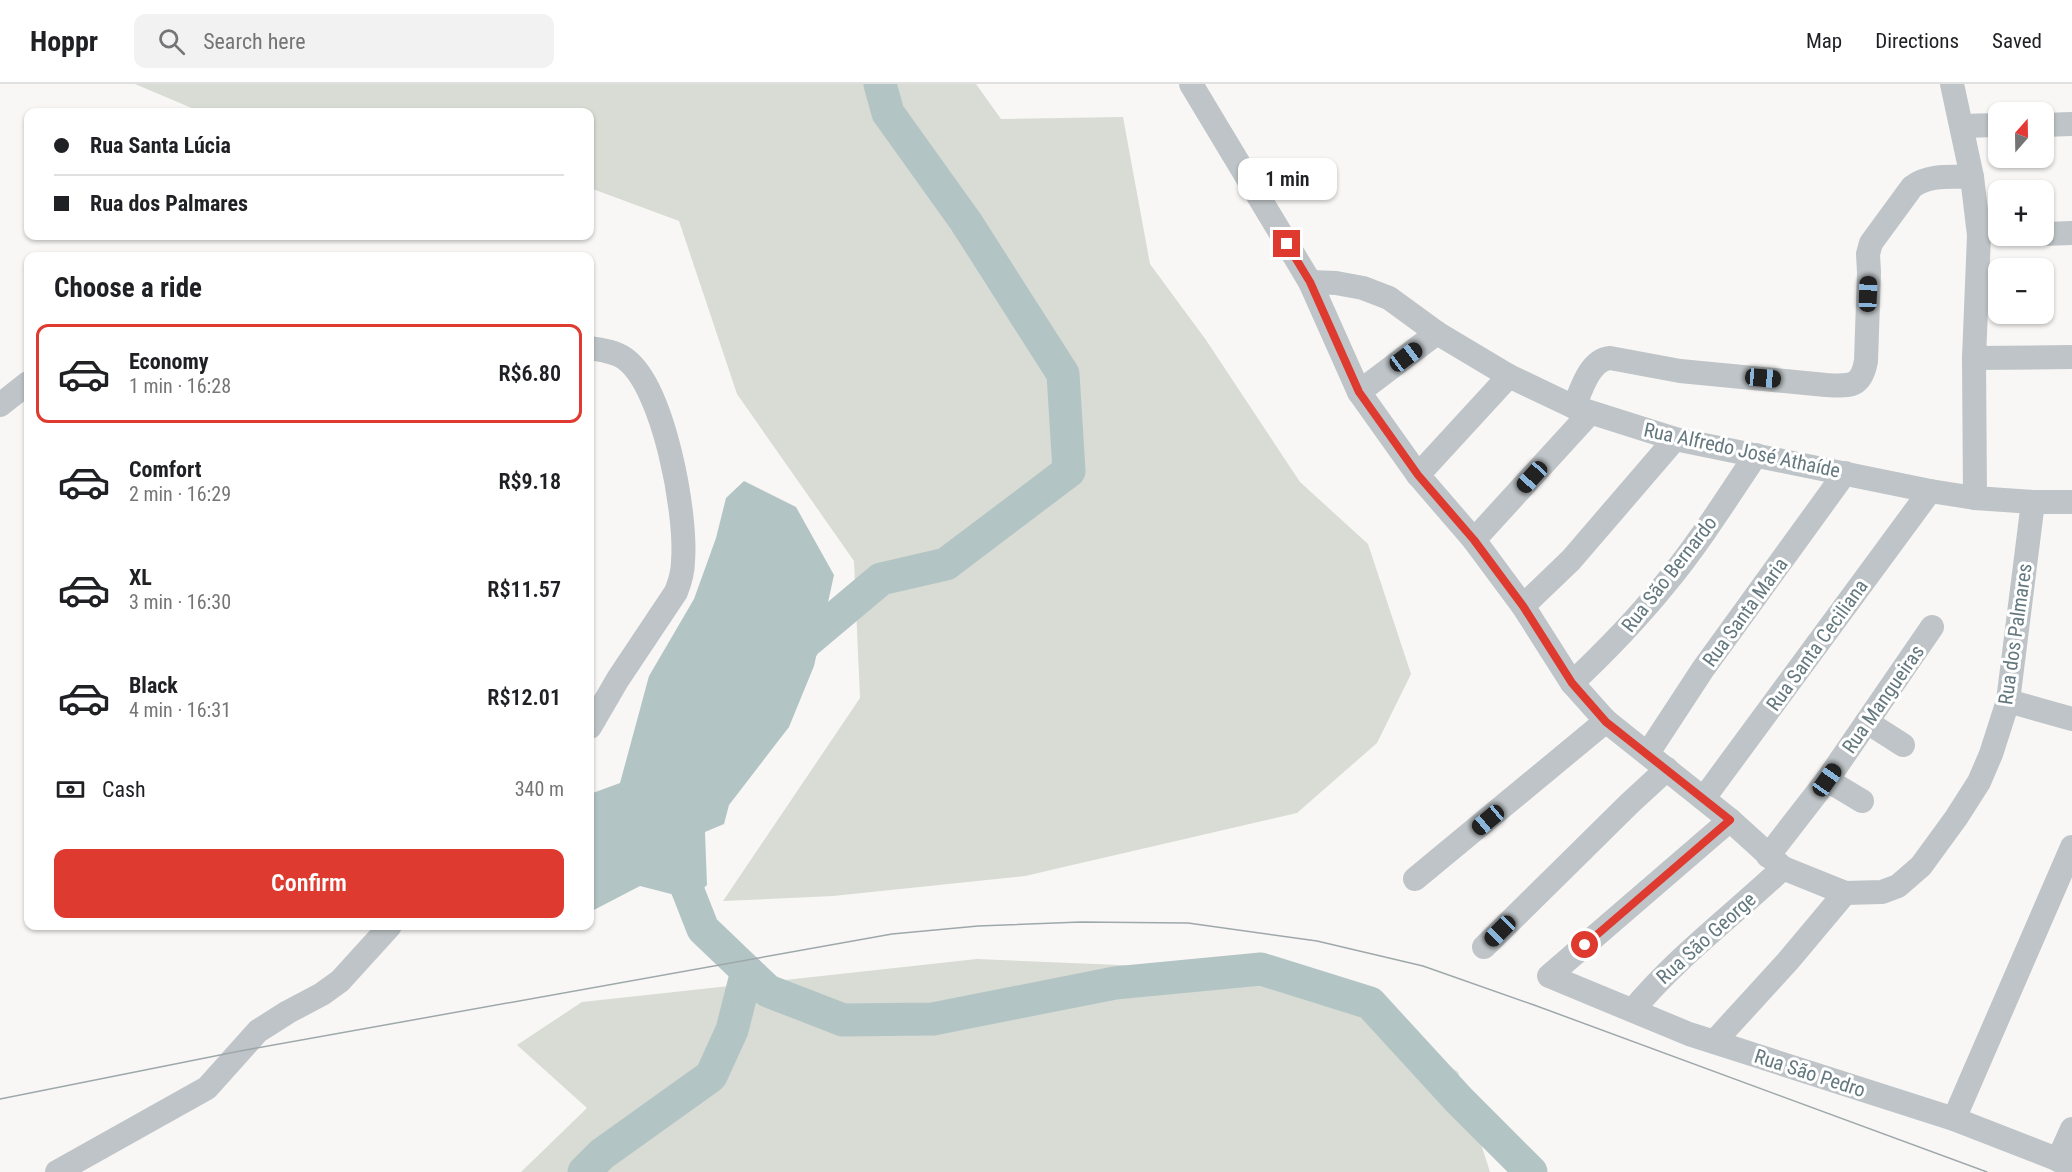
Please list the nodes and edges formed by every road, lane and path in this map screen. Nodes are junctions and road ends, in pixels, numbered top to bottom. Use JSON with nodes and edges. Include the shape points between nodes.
{"nodes":[{"id":1,"x":1191,"y":84,"type":"edge"},
{"id":2,"x":1952,"y":84,"type":"edge"},
{"id":3,"x":2072,"y":124,"type":"edge"},
{"id":4,"x":1988,"y":125,"type":"edge"},
{"id":5,"x":2054,"y":125,"type":"edge"},
{"id":6,"x":1962,"y":126,"type":"junction"},
{"id":7,"x":1972,"y":177,"type":"junction"},
{"id":8,"x":2072,"y":233,"type":"edge"},
{"id":9,"x":2054,"y":234,"type":"edge"},
{"id":10,"x":1988,"y":235,"type":"edge"},
{"id":11,"x":1310,"y":282,"type":"junction"},
{"id":12,"x":1437,"y":333,"type":"junction"},
{"id":13,"x":594,"y":349,"type":"edge"},
{"id":14,"x":2072,"y":357,"type":"edge"},
{"id":15,"x":1974,"y":358,"type":"junction"},
{"id":16,"x":1509,"y":376,"type":"junction"},
{"id":17,"x":24,"y":386,"type":"edge"},
{"id":18,"x":1359,"y":392,"type":"junction"},
{"id":19,"x":0,"y":405,"type":"edge"},
{"id":20,"x":1582,"y":410,"type":"junction"},
{"id":21,"x":1675,"y":439,"type":"junction"},
{"id":22,"x":1756,"y":455,"type":"junction"},
{"id":23,"x":1845,"y":472,"type":"junction"},
{"id":24,"x":1418,"y":475,"type":"junction"},
{"id":25,"x":1930,"y":491,"type":"junction"},
{"id":26,"x":1983,"y":499,"type":"junction"},
{"id":27,"x":2033,"y":502,"type":"junction"},
{"id":28,"x":2072,"y":502,"type":"edge"},
{"id":29,"x":1474,"y":540,"type":"junction"},
{"id":30,"x":1523,"y":606,"type":"junction"},
{"id":31,"x":1932,"y":627,"type":"dead end"},
{"id":32,"x":1572,"y":683,"type":"junction"},
{"id":33,"x":2008,"y":701,"type":"junction"},
{"id":34,"x":2072,"y":719,"type":"edge"},
{"id":35,"x":594,"y":720,"type":"edge"},
{"id":36,"x":1606,"y":722,"type":"junction"},
{"id":37,"x":1867,"y":722,"type":"junction"},
{"id":38,"x":1903,"y":746,"type":"dead end"},
{"id":39,"x":1648,"y":753,"type":"junction"},
{"id":40,"x":1667,"y":769,"type":"junction"},
{"id":41,"x":1827,"y":780,"type":"junction"},
{"id":42,"x":1704,"y":798,"type":"junction"},
{"id":43,"x":1862,"y":801,"type":"dead end"},
{"id":44,"x":1730,"y":820,"type":"junction"},
{"id":45,"x":2072,"y":846,"type":"edge"},
{"id":46,"x":1776,"y":862,"type":"junction"},
{"id":47,"x":1415,"y":879,"type":"dead end"},
{"id":48,"x":1845,"y":893,"type":"junction"},
{"id":49,"x":386,"y":930,"type":"edge"},
{"id":50,"x":1484,"y":947,"type":"dead end"},
{"id":51,"x":1633,"y":1011,"type":"junction"},
{"id":52,"x":1714,"y":1042,"type":"junction"},
{"id":53,"x":1954,"y":1119,"type":"junction"},
{"id":54,"x":2072,"y":1129,"type":"edge"},
{"id":55,"x":2065,"y":1163,"type":"edge"},
{"id":56,"x":57,"y":1172,"type":"edge"}],
"edges":[{"from":1,"to":11,"type":"street","name":"Rua dos Palmares"},
{"from":2,"to":6,"type":"street"},
{"from":3,"to":5,"type":"street"},
{"from":4,"to":6,"type":"street"},
{"from":6,"to":7,"type":"street"},
{"from":7,"to":10,"type":"street"},
{"from":7,"to":20,"type":"street","via":[[1920,181],[1870,243],[1866,361],[1857,382],[1847,386],[1826,385],[1680,371],[1610,358],[1595,366]]},
{"from":8,"to":9,"type":"street"},
{"from":10,"to":15,"type":"street"},
{"from":11,"to":12,"type":"street","name":"Rua Alfredo José Athaíde","via":[[1363,288],[1389,298]]},
{"from":11,"to":18,"type":"street","name":"Rua dos Palmares"},
{"from":12,"to":16,"type":"street","name":"Rua Alfredo José Athaíde"},
{"from":12,"to":18,"type":"street"},
{"from":13,"to":35,"type":"street","via":[[625,359],[651,395],[664,426],[682,518],[684,559],[676,592]]},
{"from":14,"to":15,"type":"street"},
{"from":15,"to":26,"type":"street"},
{"from":16,"to":20,"type":"street","name":"Rua Alfredo José Athaíde"},
{"from":16,"to":24,"type":"street"},
{"from":17,"to":19,"type":"street"},
{"from":18,"to":24,"type":"street","name":"Rua dos Palmares"},
{"from":20,"to":21,"type":"street","name":"Rua Alfredo José Athaíde"},
{"from":20,"to":29,"type":"street"},
{"from":21,"to":22,"type":"street","name":"Rua Alfredo José Athaíde"},
{"from":21,"to":30,"type":"street","via":[[1571,560]]},
{"from":22,"to":23,"type":"street","name":"Rua Alfredo José Athaíde"},
{"from":22,"to":32,"type":"street","name":"Rua São Bernardo","via":[[1666,584]]},
{"from":23,"to":25,"type":"street","name":"Rua Alfredo José Athaíde"},
{"from":23,"to":39,"type":"street","name":"Rua Santa Maria","via":[[1703,669]]},
{"from":24,"to":29,"type":"street","name":"Rua dos Palmares"},
{"from":25,"to":26,"type":"street","name":"Rua Alfredo José Athaíde"},
{"from":25,"to":42,"type":"street","name":"Rua Santa Ceciliana"},
{"from":26,"to":27,"type":"street","name":"Rua Alfredo José Athaíde"},
{"from":27,"to":28,"type":"street","name":"Rua Alfredo José Athaíde"},
{"from":27,"to":33,"type":"street","name":"Rua dos Palmares"},
{"from":29,"to":30,"type":"street","name":"Rua dos Palmares"},
{"from":30,"to":32,"type":"street","name":"Rua dos Palmares"},
{"from":31,"to":37,"type":"street","name":"Rua Mangueiras"},
{"from":32,"to":36,"type":"street","name":"Rua dos Palmares"},
{"from":33,"to":34,"type":"street"},
{"from":33,"to":48,"type":"street","name":"Rua dos Palmares","via":[[1978,782],[1921,866],[1898,886],[1882,892]]},
{"from":36,"to":39,"type":"street","name":"Rua dos Palmares"},
{"from":36,"to":47,"type":"street"},
{"from":37,"to":38,"type":"street"},
{"from":37,"to":41,"type":"street","name":"Rua Mangueiras"},
{"from":39,"to":40,"type":"street","name":"Rua dos Palmares"},
{"from":40,"to":42,"type":"street","name":"Rua dos Palmares"},
{"from":40,"to":50,"type":"street"},
{"from":41,"to":43,"type":"street"},
{"from":41,"to":46,"type":"street","name":"Rua Mangueiras"},
{"from":42,"to":44,"type":"street","name":"Rua dos Palmares"},
{"from":44,"to":46,"type":"street","name":"Rua dos Palmares"},
{"from":44,"to":51,"type":"street","name":"Rua São Pedro","via":[[1549,976]]},
{"from":45,"to":53,"type":"street"},
{"from":46,"to":48,"type":"street","name":"Rua dos Palmares"},
{"from":46,"to":51,"type":"street","name":"Rua São George"},
{"from":48,"to":52,"type":"street"},
{"from":49,"to":56,"type":"street","via":[[340,981],[258,1032],[207,1088]]},
{"from":51,"to":52,"type":"street","name":"Rua São Pedro"},
{"from":52,"to":53,"type":"street","name":"Rua São Pedro"},
{"from":53,"to":55,"type":"street","name":"Rua São Pedro"},
{"from":54,"to":55,"type":"street"}]}
